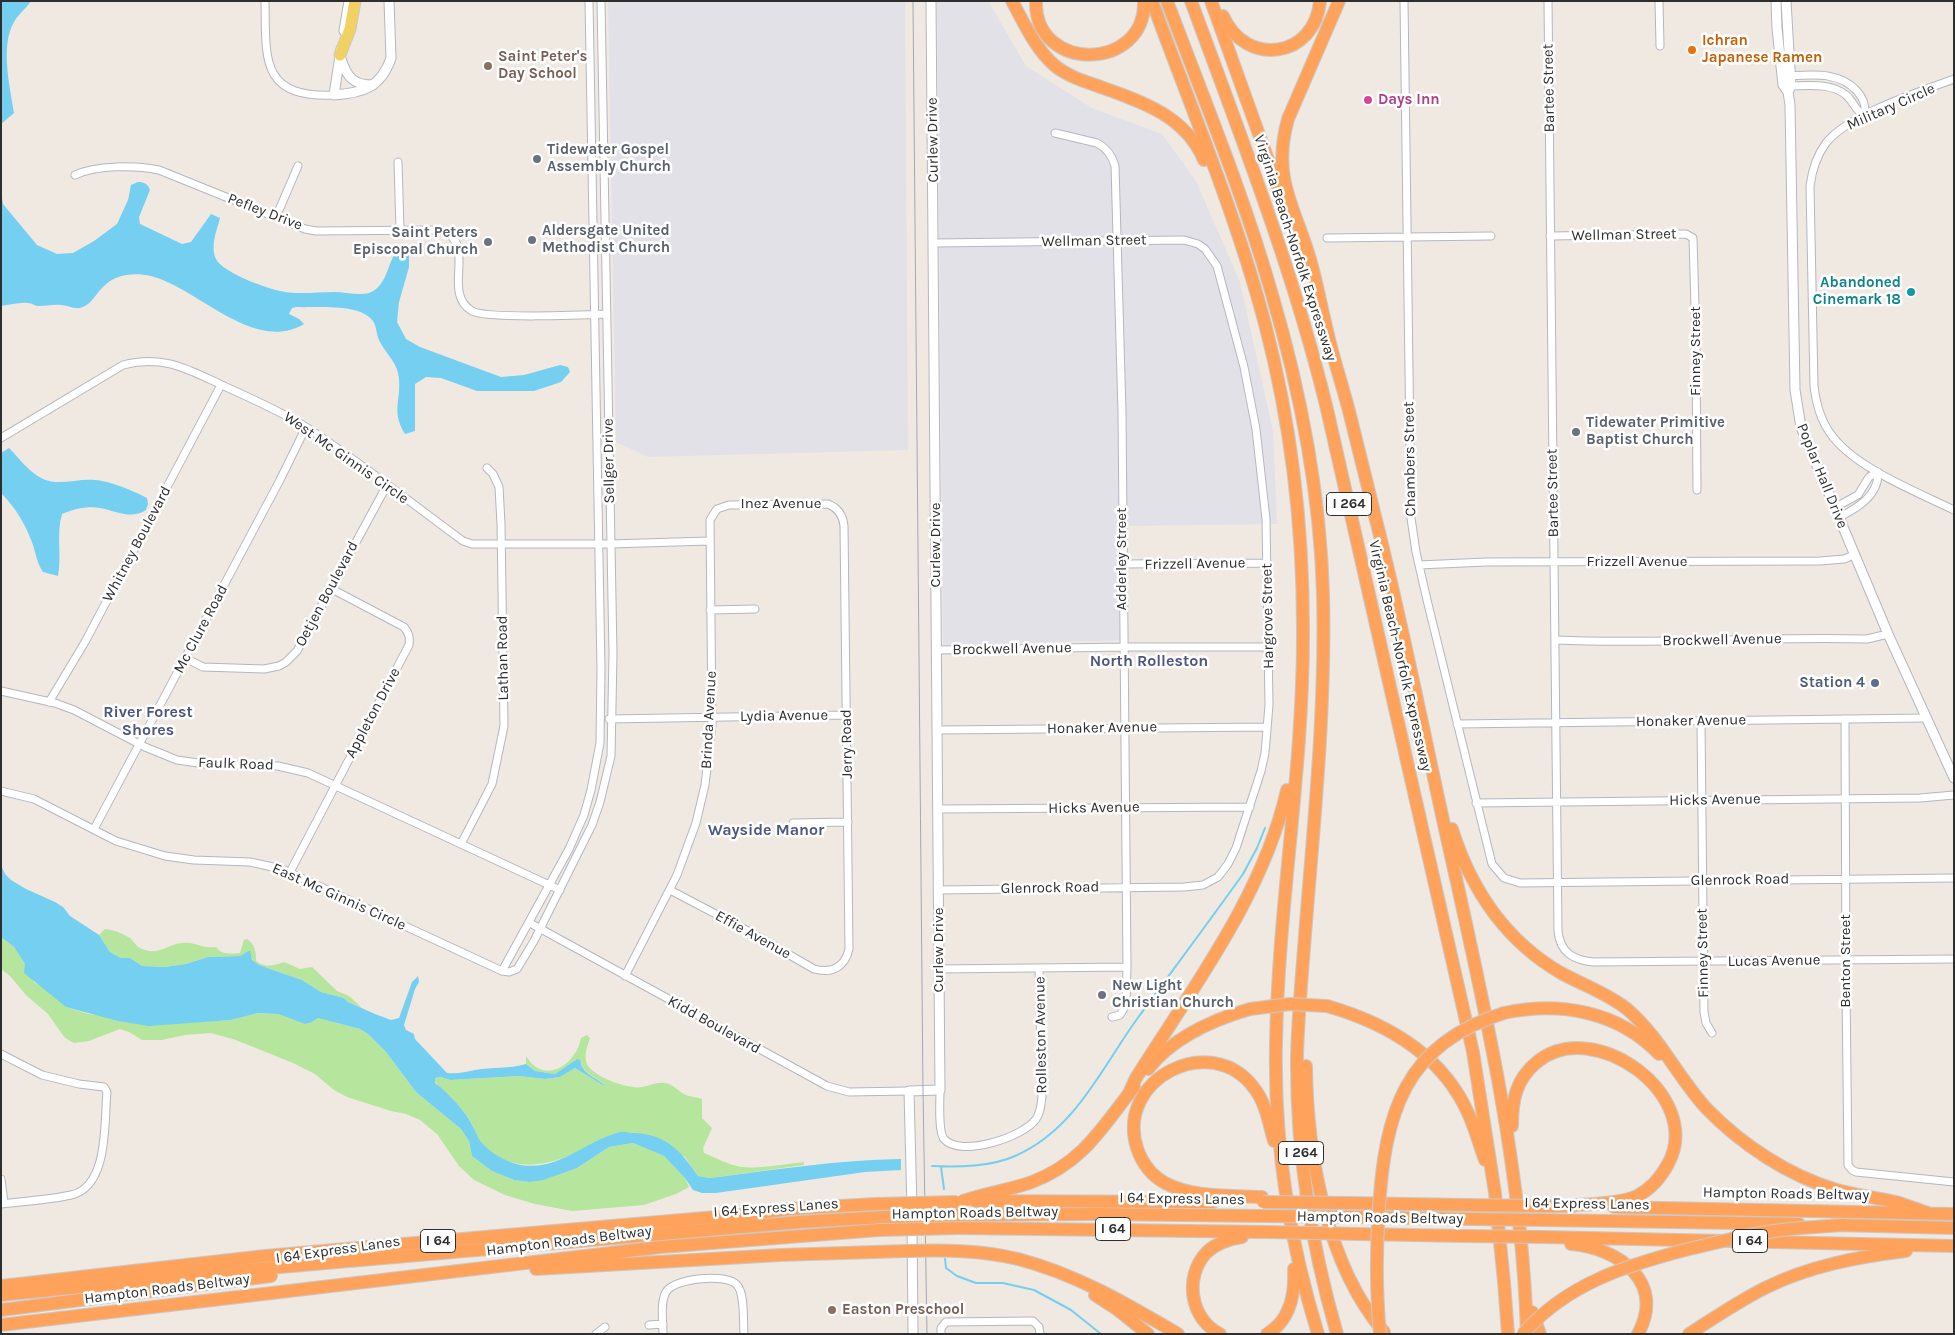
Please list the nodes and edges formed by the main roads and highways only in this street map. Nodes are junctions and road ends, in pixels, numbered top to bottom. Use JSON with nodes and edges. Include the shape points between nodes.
{"nodes":[{"id":1,"x":355,"y":1,"type":"edge"},
{"id":2,"x":1012,"y":1,"type":"edge"},
{"id":3,"x":1036,"y":1,"type":"edge"},
{"id":4,"x":1144,"y":1,"type":"edge"},
{"id":5,"x":1152,"y":1,"type":"edge"},
{"id":6,"x":1167,"y":1,"type":"edge"},
{"id":7,"x":1191,"y":1,"type":"edge"},
{"id":8,"x":1211,"y":1,"type":"edge"},
{"id":9,"x":1217,"y":1,"type":"edge"},
{"id":10,"x":1320,"y":1,"type":"edge"},
{"id":11,"x":1340,"y":1,"type":"edge"},
{"id":12,"x":340,"y":55,"type":"road end"},
{"id":13,"x":1231,"y":217,"type":"junction"},
{"id":14,"x":1324,"y":316,"type":"junction"},
{"id":15,"x":1298,"y":736,"type":"junction"},
{"id":16,"x":1434,"y":776,"type":"junction"},
{"id":17,"x":1303,"y":968,"type":"junction"},
{"id":18,"x":1680,"y":1075,"type":"junction"},
{"id":19,"x":1129,"y":1093,"type":"junction"},
{"id":20,"x":1284,"y":1180,"type":"junction"},
{"id":21,"x":1515,"y":1186,"type":"junction"},
{"id":22,"x":1495,"y":1193,"type":"junction"},
{"id":23,"x":1262,"y":1199,"type":"junction"},
{"id":24,"x":960,"y":1202,"type":"junction"},
{"id":25,"x":1566,"y":1206,"type":"junction"},
{"id":26,"x":1928,"y":1213,"type":"junction"},
{"id":27,"x":1954,"y":1214,"type":"edge"},
{"id":28,"x":1290,"y":1224,"type":"junction"},
{"id":29,"x":1842,"y":1225,"type":"junction"},
{"id":30,"x":1954,"y":1228,"type":"edge"},
{"id":31,"x":1268,"y":1235,"type":"junction"},
{"id":32,"x":1545,"y":1237,"type":"junction"},
{"id":33,"x":1953,"y":1246,"type":"edge"},
{"id":34,"x":412,"y":1256,"type":"junction"},
{"id":35,"x":1018,"y":1259,"type":"junction"},
{"id":36,"x":504,"y":1265,"type":"junction"},
{"id":37,"x":1524,"y":1270,"type":"junction"},
{"id":38,"x":1,"y":1286,"type":"edge"},
{"id":39,"x":1,"y":1295,"type":"edge"},
{"id":40,"x":1,"y":1310,"type":"edge"},
{"id":41,"x":1,"y":1325,"type":"edge"},
{"id":42,"x":1148,"y":1334,"type":"edge"},
{"id":43,"x":1178,"y":1334,"type":"edge"},
{"id":44,"x":1220,"y":1334,"type":"edge"},
{"id":45,"x":1267,"y":1334,"type":"edge"},
{"id":46,"x":1318,"y":1334,"type":"edge"},
{"id":47,"x":1337,"y":1334,"type":"edge"},
{"id":48,"x":1380,"y":1334,"type":"edge"},
{"id":49,"x":1385,"y":1334,"type":"edge"},
{"id":50,"x":1508,"y":1334,"type":"edge"},
{"id":51,"x":1523,"y":1334,"type":"edge"},
{"id":52,"x":1527,"y":1334,"type":"edge"},
{"id":53,"x":1540,"y":1334,"type":"edge"},
{"id":54,"x":1638,"y":1334,"type":"edge"},
{"id":55,"x":1689,"y":1334,"type":"edge"}],
"edges":[{"from":1,"to":12,"type":"main road","via":[[350,29]]},
{"from":2,"to":13,"type":"highway","via":[[1036,44],[1054,64],[1075,78],[1159,110],[1186,133],[1203,156]]},
{"from":3,"to":4,"type":"highway","via":[[1036,15],[1048,37],[1071,52],[1089,55],[1108,52],[1126,42],[1141,23]]},
{"from":5,"to":13,"type":"highway"},
{"from":6,"to":17,"type":"highway","number":"I 264","via":[[1270,287],[1297,390],[1312,467],[1324,639],[1322,725]]},
{"from":7,"to":22,"type":"highway","name":"Virginia Beach-Norfolk Expressway","number":"I 264","via":[[1279,244],[1318,372],[1461,994]]},
{"from":8,"to":14,"type":"highway"},
{"from":9,"to":10,"type":"highway","via":[[1234,34],[1249,46],[1268,50],[1289,47],[1303,38],[1318,17]]},
{"from":11,"to":14,"type":"highway","via":[[1288,119],[1282,151],[1286,193],[1313,266]]},
{"from":13,"to":15,"type":"highway","via":[[1255,286],[1274,359],[1294,474],[1303,627]]},
{"from":14,"to":16,"type":"highway","via":[[1378,526]]},
{"from":15,"to":19,"type":"highway","via":[[1284,807],[1263,866],[1237,917]]},
{"from":15,"to":20,"type":"highway","via":[[1276,1045],[1277,1118]]},
{"from":16,"to":18,"type":"highway","via":[[1469,872],[1500,921],[1539,959],[1627,1010],[1647,1028]]},
{"from":16,"to":21,"type":"highway","via":[[1487,1016]]},
{"from":17,"to":47,"type":"highway","number":"I 264","via":[[1297,1057],[1301,1151],[1316,1249]]},
{"from":17,"to":49,"type":"highway","via":[[1308,1106],[1321,1191],[1335,1244],[1351,1284]]},
{"from":18,"to":26,"type":"highway","via":[[1699,1100],[1760,1153],[1836,1190]]},
{"from":18,"to":48,"type":"highway","bridge":true,"via":[[1656,1050],[1628,1029],[1577,1010],[1553,1007],[1504,1013],[1473,1024],[1444,1043],[1408,1082],[1394,1110],[1384,1159],[1378,1220]]},
{"from":19,"to":22,"type":"highway","bridge":true,"via":[[1151,1065],[1180,1040],[1207,1024],[1250,1009],[1290,1004],[1327,1006],[1385,1027],[1425,1055],[1442,1073],[1468,1112]]},
{"from":19,"to":24,"type":"highway","via":[[1109,1122],[1062,1167],[1031,1182]]},
{"from":20,"to":23,"type":"highway","via":[[1263,1105],[1247,1080],[1221,1065],[1201,1062],[1172,1068],[1156,1079],[1142,1097],[1134,1128],[1140,1156],[1151,1172],[1166,1184],[1187,1191]]},
{"from":20,"to":28,"type":"highway"},
{"from":21,"to":25,"type":"highway","via":[[1513,1101],[1515,1091],[1526,1074],[1549,1054],[1568,1048],[1583,1047],[1617,1057],[1641,1072],[1664,1099],[1674,1120],[1673,1153],[1658,1180],[1637,1196]]},
{"from":21,"to":37,"type":"highway"},
{"from":22,"to":50,"type":"highway","name":"Virginia Beach-Norfolk Expressway","number":"I 264"},
{"from":23,"to":24,"type":"highway","name":"Hampton Roads Beltway","number":"I 64"},
{"from":23,"to":25,"type":"highway","name":"Hampton Roads Beltway","number":"I 64","bridge":true},
{"from":24,"to":38,"type":"highway","name":"Hampton Roads Beltway","number":"I 64","bridge":true,"via":[[788,1209],[274,1255]]},
{"from":25,"to":26,"type":"highway","name":"Hampton Roads Beltway","number":"I 64"},
{"from":26,"to":27,"type":"highway","name":"Hampton Roads Beltway","number":"I 64"},
{"from":28,"to":45,"type":"highway","via":[[1294,1277],[1292,1302],[1279,1325]]},
{"from":28,"to":46,"type":"highway","via":[[1303,1286]]},
{"from":29,"to":30,"type":"highway","name":"I 64 Express Lanes"},
{"from":29,"to":34,"type":"highway","name":"I 64 Express Lanes","bridge":true,"via":[[1471,1218],[956,1215],[791,1222]]},
{"from":29,"to":51,"type":"highway","bridge":true,"via":[[1797,1228],[1738,1238],[1626,1266],[1576,1290],[1542,1314]]},
{"from":31,"to":32,"type":"highway","name":"Hampton Roads Beltway","number":"I 64","bridge":true},
{"from":31,"to":36,"type":"highway","name":"Hampton Roads Beltway","number":"I 64","bridge":true,"via":[[958,1228],[879,1230],[704,1243]]},
{"from":31,"to":44,"type":"highway","via":[[1241,1237],[1217,1245],[1205,1254],[1196,1268],[1192,1294],[1197,1310]]},
{"from":32,"to":33,"type":"highway","name":"Hampton Roads Beltway","number":"I 64"},
{"from":32,"to":54,"type":"highway","via":[[1606,1252],[1635,1271],[1646,1299],[1645,1318]]},
{"from":33,"to":55,"type":"highway","via":[[1880,1254],[1805,1271],[1764,1288]]},
{"from":34,"to":39,"type":"highway","name":"I 64 Express Lanes"},
{"from":34,"to":40,"type":"highway","name":"I 64 Express Lanes"},
{"from":35,"to":36,"type":"highway","bridge":true,"via":[[967,1251],[906,1251],[540,1269]]},
{"from":35,"to":42,"type":"highway","via":[[1098,1297]]},
{"from":35,"to":43,"type":"highway","via":[[1084,1282]]},
{"from":36,"to":41,"type":"highway","name":"Hampton Roads Beltway","number":"I 64"},
{"from":37,"to":52,"type":"highway"},
{"from":37,"to":53,"type":"highway","via":[[1530,1307]]}]}
